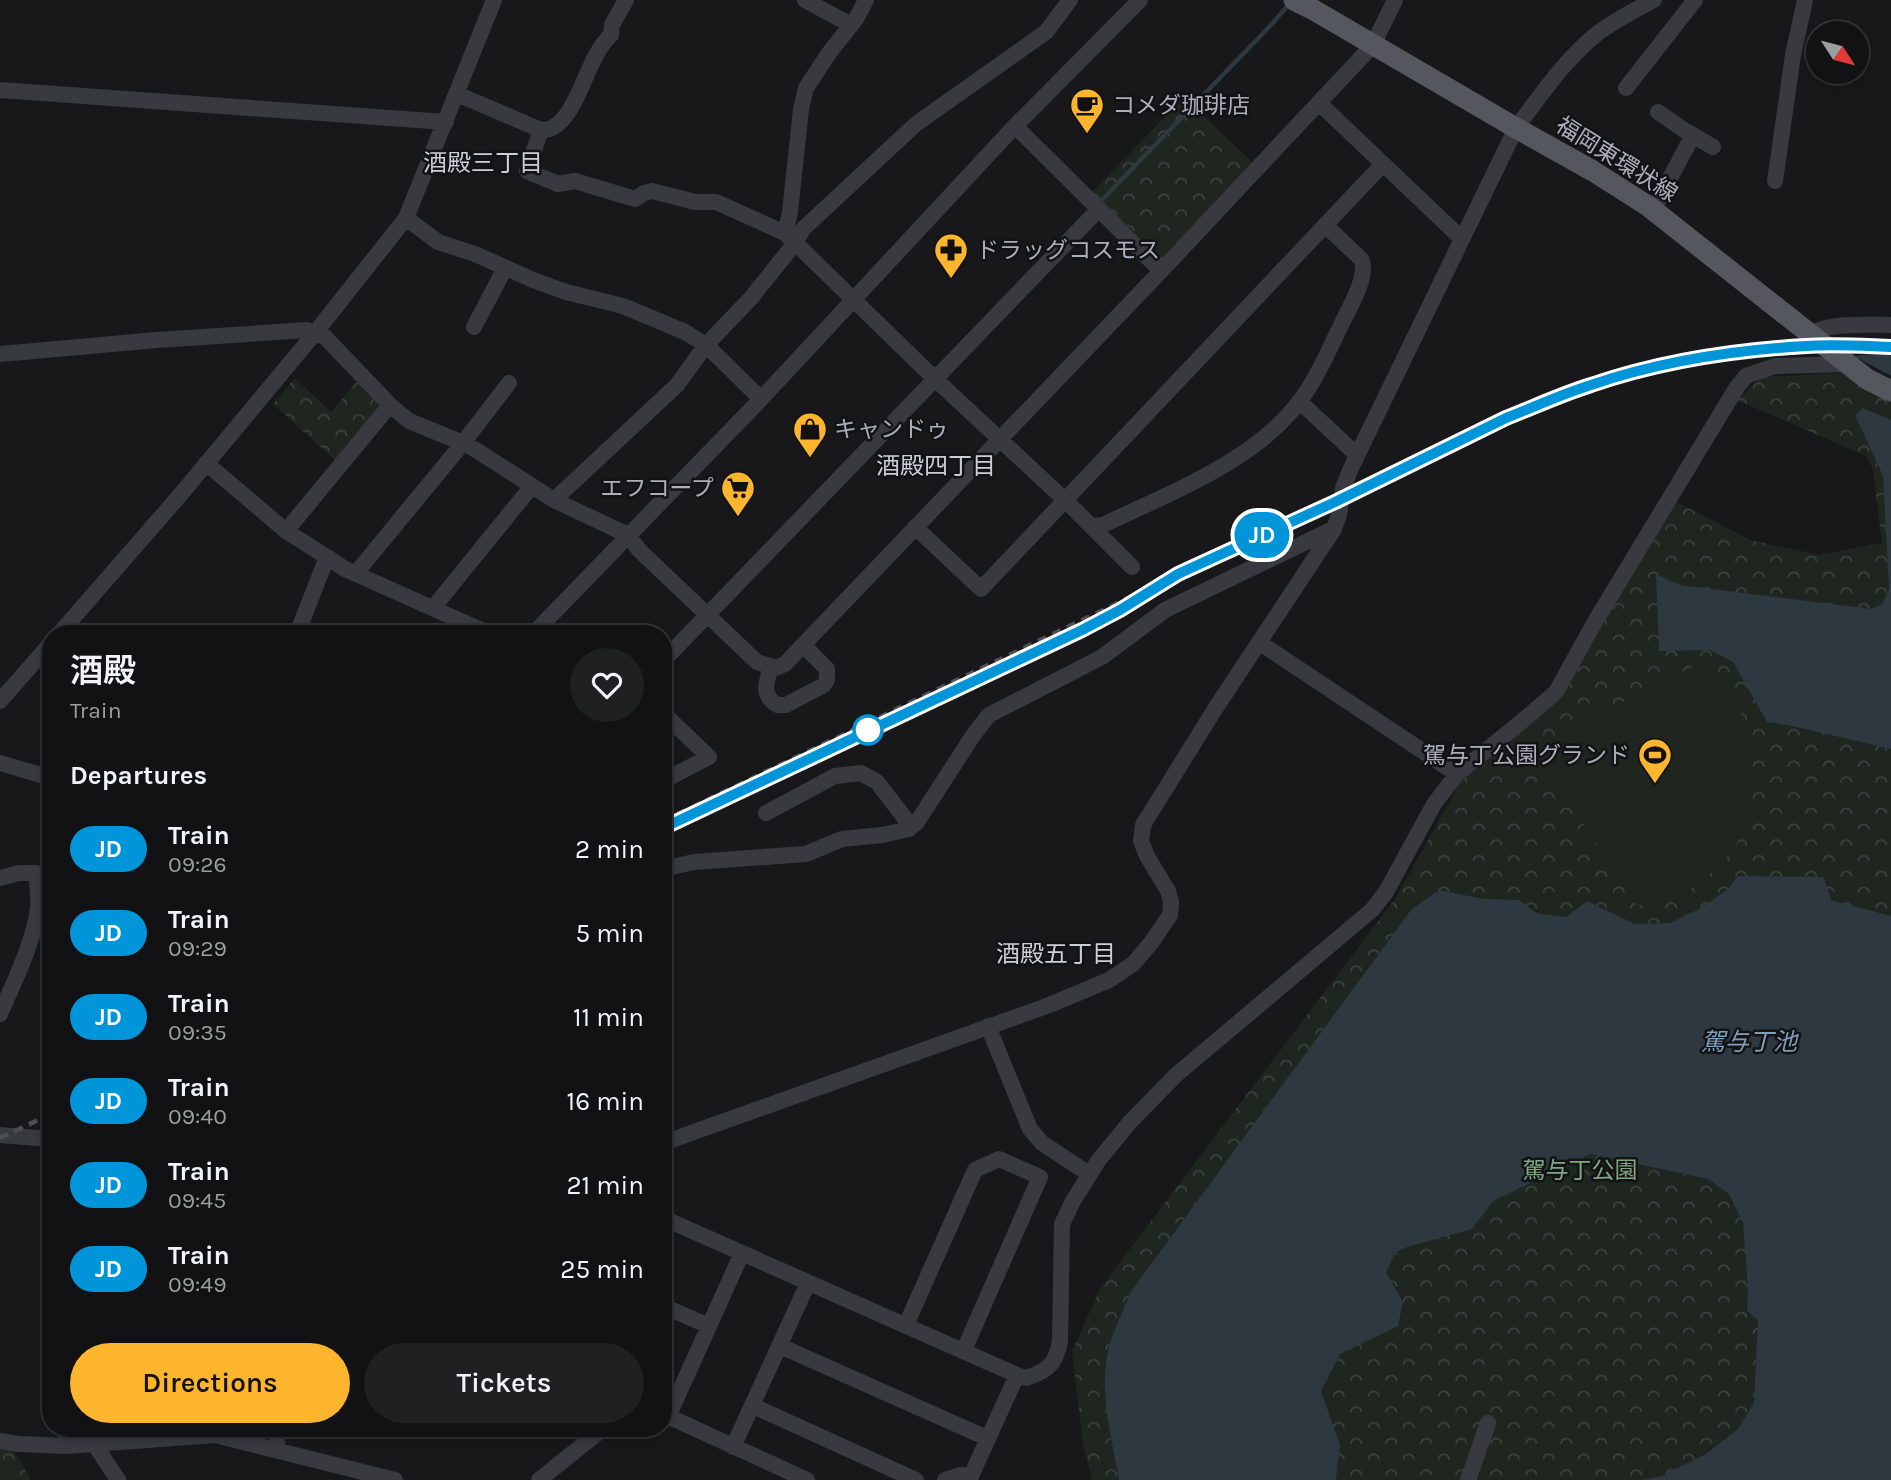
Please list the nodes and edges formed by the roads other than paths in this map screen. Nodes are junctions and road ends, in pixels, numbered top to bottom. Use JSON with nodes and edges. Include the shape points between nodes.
{"nodes":[{"id":1,"x":494,"y":0,"type":"edge"},
{"id":2,"x":626,"y":0,"type":"edge"},
{"id":3,"x":805,"y":0,"type":"edge"},
{"id":4,"x":866,"y":0,"type":"edge"},
{"id":5,"x":1070,"y":0,"type":"edge"},
{"id":6,"x":1140,"y":0,"type":"edge"},
{"id":7,"x":1294,"y":0,"type":"edge"},
{"id":8,"x":1395,"y":0,"type":"edge"},
{"id":9,"x":1654,"y":0,"type":"edge"},
{"id":10,"x":1695,"y":0,"type":"edge"},
{"id":11,"x":1805,"y":0,"type":"edge"},
{"id":12,"x":851,"y":25,"type":"junction"},
{"id":13,"x":1373,"y":45,"type":"junction"},
{"id":14,"x":1626,"y":88,"type":"dead end"},
{"id":15,"x":0,"y":90,"type":"edge"},
{"id":16,"x":457,"y":94,"type":"junction"},
{"id":17,"x":1319,"y":103,"type":"junction"},
{"id":18,"x":1658,"y":112,"type":"dead end"},
{"id":19,"x":446,"y":122,"type":"junction"},
{"id":20,"x":1015,"y":127,"type":"junction"},
{"id":21,"x":1516,"y":128,"type":"junction"},
{"id":22,"x":541,"y":130,"type":"junction"},
{"id":23,"x":1693,"y":135,"type":"junction"},
{"id":24,"x":1713,"y":147,"type":"dead end"},
{"id":25,"x":1383,"y":164,"type":"junction"},
{"id":26,"x":1775,"y":181,"type":"dead end"},
{"id":27,"x":1099,"y":209,"type":"junction"},
{"id":28,"x":1653,"y":210,"type":"junction"},
{"id":29,"x":406,"y":218,"type":"junction"},
{"id":30,"x":1325,"y":225,"type":"junction"},
{"id":31,"x":790,"y":238,"type":"junction"},
{"id":32,"x":1462,"y":239,"type":"junction"},
{"id":33,"x":505,"y":268,"type":"junction"},
{"id":34,"x":1161,"y":271,"type":"junction"},
{"id":35,"x":853,"y":299,"type":"junction"},
{"id":36,"x":1891,"y":325,"type":"edge"},
{"id":37,"x":474,"y":327,"type":"dead end"},
{"id":38,"x":315,"y":333,"type":"junction"},
{"id":39,"x":1812,"y":334,"type":"junction"},
{"id":40,"x":706,"y":345,"type":"junction"},
{"id":41,"x":0,"y":354,"type":"edge"},
{"id":42,"x":1848,"y":364,"type":"junction"},
{"id":43,"x":935,"y":379,"type":"junction"},
{"id":44,"x":509,"y":383,"type":"dead end"},
{"id":45,"x":1891,"y":391,"type":"edge"},
{"id":46,"x":761,"y":399,"type":"junction"},
{"id":47,"x":1299,"y":401,"type":"junction"},
{"id":48,"x":390,"y":405,"type":"junction"},
{"id":49,"x":1000,"y":438,"type":"junction"},
{"id":50,"x":463,"y":443,"type":"junction"},
{"id":51,"x":1357,"y":455,"type":"junction"},
{"id":52,"x":206,"y":463,"type":"junction"},
{"id":53,"x":531,"y":486,"type":"junction"},
{"id":54,"x":554,"y":500,"type":"junction"},
{"id":55,"x":1065,"y":500,"type":"junction"},
{"id":56,"x":1091,"y":526,"type":"junction"},
{"id":57,"x":915,"y":527,"type":"junction"},
{"id":58,"x":1334,"y":529,"type":"junction"},
{"id":59,"x":286,"y":531,"type":"junction"},
{"id":60,"x":628,"y":535,"type":"junction"},
{"id":61,"x":327,"y":557,"type":"junction"},
{"id":62,"x":1132,"y":567,"type":"dead end"},
{"id":63,"x":356,"y":573,"type":"junction"},
{"id":64,"x":433,"y":608,"type":"junction"},
{"id":65,"x":708,"y":615,"type":"junction"},
{"id":66,"x":67,"y":625,"type":"edge"},
{"id":67,"x":301,"y":625,"type":"edge"},
{"id":68,"x":470,"y":625,"type":"edge"},
{"id":69,"x":542,"y":625,"type":"edge"},
{"id":70,"x":1259,"y":643,"type":"junction"},
{"id":71,"x":803,"y":645,"type":"junction"},
{"id":72,"x":42,"y":653,"type":"edge"},
{"id":73,"x":672,"y":653,"type":"edge"},
{"id":74,"x":771,"y":667,"type":"junction"},
{"id":75,"x":0,"y":701,"type":"edge"},
{"id":76,"x":672,"y":722,"type":"edge"},
{"id":77,"x":0,"y":763,"type":"edge"},
{"id":78,"x":1457,"y":774,"type":"junction"},
{"id":79,"x":42,"y":775,"type":"edge"},
{"id":80,"x":672,"y":776,"type":"edge"},
{"id":81,"x":766,"y":813,"type":"dead end"},
{"id":82,"x":909,"y":830,"type":"junction"},
{"id":83,"x":672,"y":867,"type":"edge"},
{"id":84,"x":0,"y":878,"type":"edge"},
{"id":85,"x":0,"y":1014,"type":"edge"},
{"id":86,"x":988,"y":1026,"type":"junction"},
{"id":87,"x":0,"y":1135,"type":"edge"},
{"id":88,"x":42,"y":1138,"type":"edge"},
{"id":89,"x":672,"y":1140,"type":"edge"},
{"id":90,"x":1089,"y":1174,"type":"junction"},
{"id":91,"x":672,"y":1222,"type":"edge"},
{"id":92,"x":742,"y":1253,"type":"junction"},
{"id":93,"x":808,"y":1283,"type":"junction"},
{"id":94,"x":672,"y":1310,"type":"edge"},
{"id":95,"x":906,"y":1325,"type":"junction"},
{"id":96,"x":709,"y":1326,"type":"junction"},
{"id":97,"x":780,"y":1346,"type":"junction"},
{"id":98,"x":964,"y":1350,"type":"junction"},
{"id":99,"x":1017,"y":1374,"type":"junction"},
{"id":100,"x":672,"y":1403,"type":"edge"},
{"id":101,"x":753,"y":1406,"type":"junction"},
{"id":102,"x":672,"y":1418,"type":"edge"},
{"id":103,"x":1488,"y":1423,"type":"dead end"},
{"id":104,"x":66,"y":1437,"type":"edge"},
{"id":105,"x":191,"y":1437,"type":"edge"},
{"id":106,"x":223,"y":1437,"type":"edge"},
{"id":107,"x":277,"y":1437,"type":"edge"},
{"id":108,"x":593,"y":1437,"type":"edge"},
{"id":109,"x":987,"y":1438,"type":"junction"},
{"id":110,"x":0,"y":1441,"type":"edge"},
{"id":111,"x":95,"y":1445,"type":"junction"},
{"id":112,"x":65,"y":1446,"type":"junction"},
{"id":113,"x":733,"y":1447,"type":"junction"},
{"id":114,"x":278,"y":1450,"type":"junction"},
{"id":115,"x":118,"y":1480,"type":"edge"},
{"id":116,"x":395,"y":1480,"type":"edge"},
{"id":117,"x":540,"y":1480,"type":"edge"},
{"id":118,"x":807,"y":1480,"type":"edge"},
{"id":119,"x":916,"y":1480,"type":"edge"},
{"id":120,"x":945,"y":1480,"type":"edge"},
{"id":121,"x":1468,"y":1480,"type":"edge"}],
"edges":[{"from":1,"to":16,"type":"street"},
{"from":2,"to":22,"type":"street","via":[[572,105],[552,128]]},
{"from":3,"to":12,"type":"street"},
{"from":4,"to":12,"type":"street"},
{"from":5,"to":31,"type":"street","via":[[1046,32],[916,124]]},
{"from":6,"to":20,"type":"street"},
{"from":7,"to":13,"type":"main road","name":"福岡東環状線"},
{"from":8,"to":13,"type":"street"},
{"from":9,"to":21,"type":"street","via":[[1599,32],[1575,53]]},
{"from":10,"to":14,"type":"street"},
{"from":11,"to":26,"type":"street"},
{"from":12,"to":31,"type":"street","via":[[806,88],[800,109]]},
{"from":13,"to":17,"type":"street"},
{"from":13,"to":21,"type":"main road","name":"福岡東環状線"},
{"from":15,"to":19,"type":"street"},
{"from":16,"to":19,"type":"street"},
{"from":16,"to":22,"type":"street"},
{"from":17,"to":25,"type":"street"},
{"from":17,"to":34,"type":"street"},
{"from":18,"to":23,"type":"street"},
{"from":19,"to":29,"type":"street"},
{"from":20,"to":27,"type":"street"},
{"from":20,"to":35,"type":"street"},
{"from":21,"to":28,"type":"main road","name":"福岡東環状線"},
{"from":21,"to":32,"type":"street"},
{"from":22,"to":31,"type":"street","via":[[527,171],[558,184],[575,181],[635,199],[652,191],[695,202],[716,202]]},
{"from":23,"to":24,"type":"street"},
{"from":23,"to":28,"type":"street"},
{"from":25,"to":30,"type":"street"},
{"from":25,"to":32,"type":"street"},
{"from":27,"to":34,"type":"street"},
{"from":27,"to":43,"type":"street"},
{"from":28,"to":39,"type":"main road","name":"福岡東環状線"},
{"from":29,"to":33,"type":"street","via":[[438,243]]},
{"from":29,"to":38,"type":"street"},
{"from":30,"to":47,"type":"street","via":[[1360,260],[1363,274],[1345,318]]},
{"from":30,"to":55,"type":"street"},
{"from":31,"to":35,"type":"street"},
{"from":31,"to":40,"type":"street","via":[[751,298]]},
{"from":32,"to":51,"type":"street"},
{"from":33,"to":37,"type":"street"},
{"from":33,"to":40,"type":"street","via":[[566,292],[623,306]]},
{"from":34,"to":49,"type":"street"},
{"from":35,"to":43,"type":"street"},
{"from":35,"to":46,"type":"street"},
{"from":36,"to":39,"type":"street","via":[[1839,327]]},
{"from":38,"to":41,"type":"street","via":[[157,340]]},
{"from":38,"to":48,"type":"street","via":[[325,337]]},
{"from":38,"to":52,"type":"street"},
{"from":39,"to":42,"type":"main road","name":"福岡東環状線"},
{"from":40,"to":46,"type":"street"},
{"from":40,"to":54,"type":"street","via":[[677,385]]},
{"from":42,"to":45,"type":"main road","name":"福岡東環状線"},
{"from":42,"to":78,"type":"street","via":[[1775,366],[1746,376],[1556,692]]},
{"from":43,"to":49,"type":"street"},
{"from":43,"to":65,"type":"street"},
{"from":44,"to":50,"type":"street"},
{"from":46,"to":60,"type":"street"},
{"from":47,"to":51,"type":"street"},
{"from":47,"to":56,"type":"street","via":[[1279,424],[1229,463],[1103,525]]},
{"from":48,"to":50,"type":"street","via":[[408,421]]},
{"from":48,"to":59,"type":"street"},
{"from":49,"to":55,"type":"street"},
{"from":49,"to":57,"type":"street"},
{"from":50,"to":53,"type":"street"},
{"from":50,"to":63,"type":"street"},
{"from":51,"to":58,"type":"street","via":[[1343,488]]},
{"from":52,"to":59,"type":"street"},
{"from":52,"to":66,"type":"street"},
{"from":53,"to":54,"type":"street"},
{"from":53,"to":64,"type":"street"},
{"from":54,"to":60,"type":"street"},
{"from":55,"to":56,"type":"street"},
{"from":55,"to":57,"type":"street","via":[[981,589]]},
{"from":56,"to":62,"type":"street"},
{"from":57,"to":71,"type":"street"},
{"from":58,"to":70,"type":"street"},
{"from":58,"to":82,"type":"street","via":[[1165,610],[1102,657],[989,715]]},
{"from":59,"to":61,"type":"street"},
{"from":60,"to":65,"type":"street"},
{"from":60,"to":69,"type":"street"},
{"from":61,"to":63,"type":"street"},
{"from":61,"to":67,"type":"street"},
{"from":63,"to":64,"type":"street"},
{"from":64,"to":68,"type":"street"},
{"from":65,"to":73,"type":"street"},
{"from":65,"to":74,"type":"street","via":[[757,662]]},
{"from":70,"to":78,"type":"street"},
{"from":70,"to":86,"type":"street","via":[[1143,825],[1144,848],[1171,902],[1170,915],[1151,943],[1133,964],[1109,980]]},
{"from":71,"to":74,"type":"street","via":[[785,664]]},
{"from":71,"to":74,"type":"street","via":[[827,669],[824,685],[786,705],[777,705],[766,694]]},
{"from":72,"to":75,"type":"street"},
{"from":76,"to":80,"type":"street","via":[[709,757]]},
{"from":77,"to":79,"type":"street"},
{"from":78,"to":90,"type":"street","via":[[1434,804],[1372,910],[1176,1075],[1130,1122]]},
{"from":81,"to":82,"type":"street","via":[[835,776],[861,774],[877,782]]},
{"from":82,"to":83,"type":"street","via":[[842,839],[806,855]]},
{"from":84,"to":85,"type":"street","via":[[36,873],[38,905],[26,952]]},
{"from":86,"to":89,"type":"street"},
{"from":86,"to":90,"type":"street","via":[[1030,1129],[1042,1143]]},
{"from":87,"to":88,"type":"street"},
{"from":90,"to":99,"type":"street","via":[[1062,1224],[1058,1354],[1051,1367],[1036,1375],[1026,1378]]},
{"from":91,"to":92,"type":"street"},
{"from":92,"to":93,"type":"street"},
{"from":92,"to":96,"type":"street"},
{"from":93,"to":95,"type":"street"},
{"from":93,"to":97,"type":"street"},
{"from":94,"to":96,"type":"street"},
{"from":95,"to":98,"type":"street"},
{"from":95,"to":98,"type":"street","via":[[975,1170],[999,1159],[1030,1172],[1040,1177]]},
{"from":96,"to":100,"type":"street"},
{"from":97,"to":101,"type":"street"},
{"from":97,"to":109,"type":"street"},
{"from":98,"to":99,"type":"street"},
{"from":99,"to":109,"type":"street"},
{"from":101,"to":113,"type":"street"},
{"from":101,"to":119,"type":"street"},
{"from":102,"to":113,"type":"street"},
{"from":103,"to":121,"type":"street"},
{"from":104,"to":112,"type":"street"},
{"from":105,"to":111,"type":"street"},
{"from":106,"to":114,"type":"street"},
{"from":107,"to":114,"type":"street"},
{"from":108,"to":117,"type":"street"},
{"from":109,"to":120,"type":"street","via":[[971,1476]]},
{"from":110,"to":112,"type":"street"},
{"from":111,"to":112,"type":"street"},
{"from":111,"to":115,"type":"street"},
{"from":113,"to":118,"type":"street"},
{"from":114,"to":116,"type":"street"}]}
